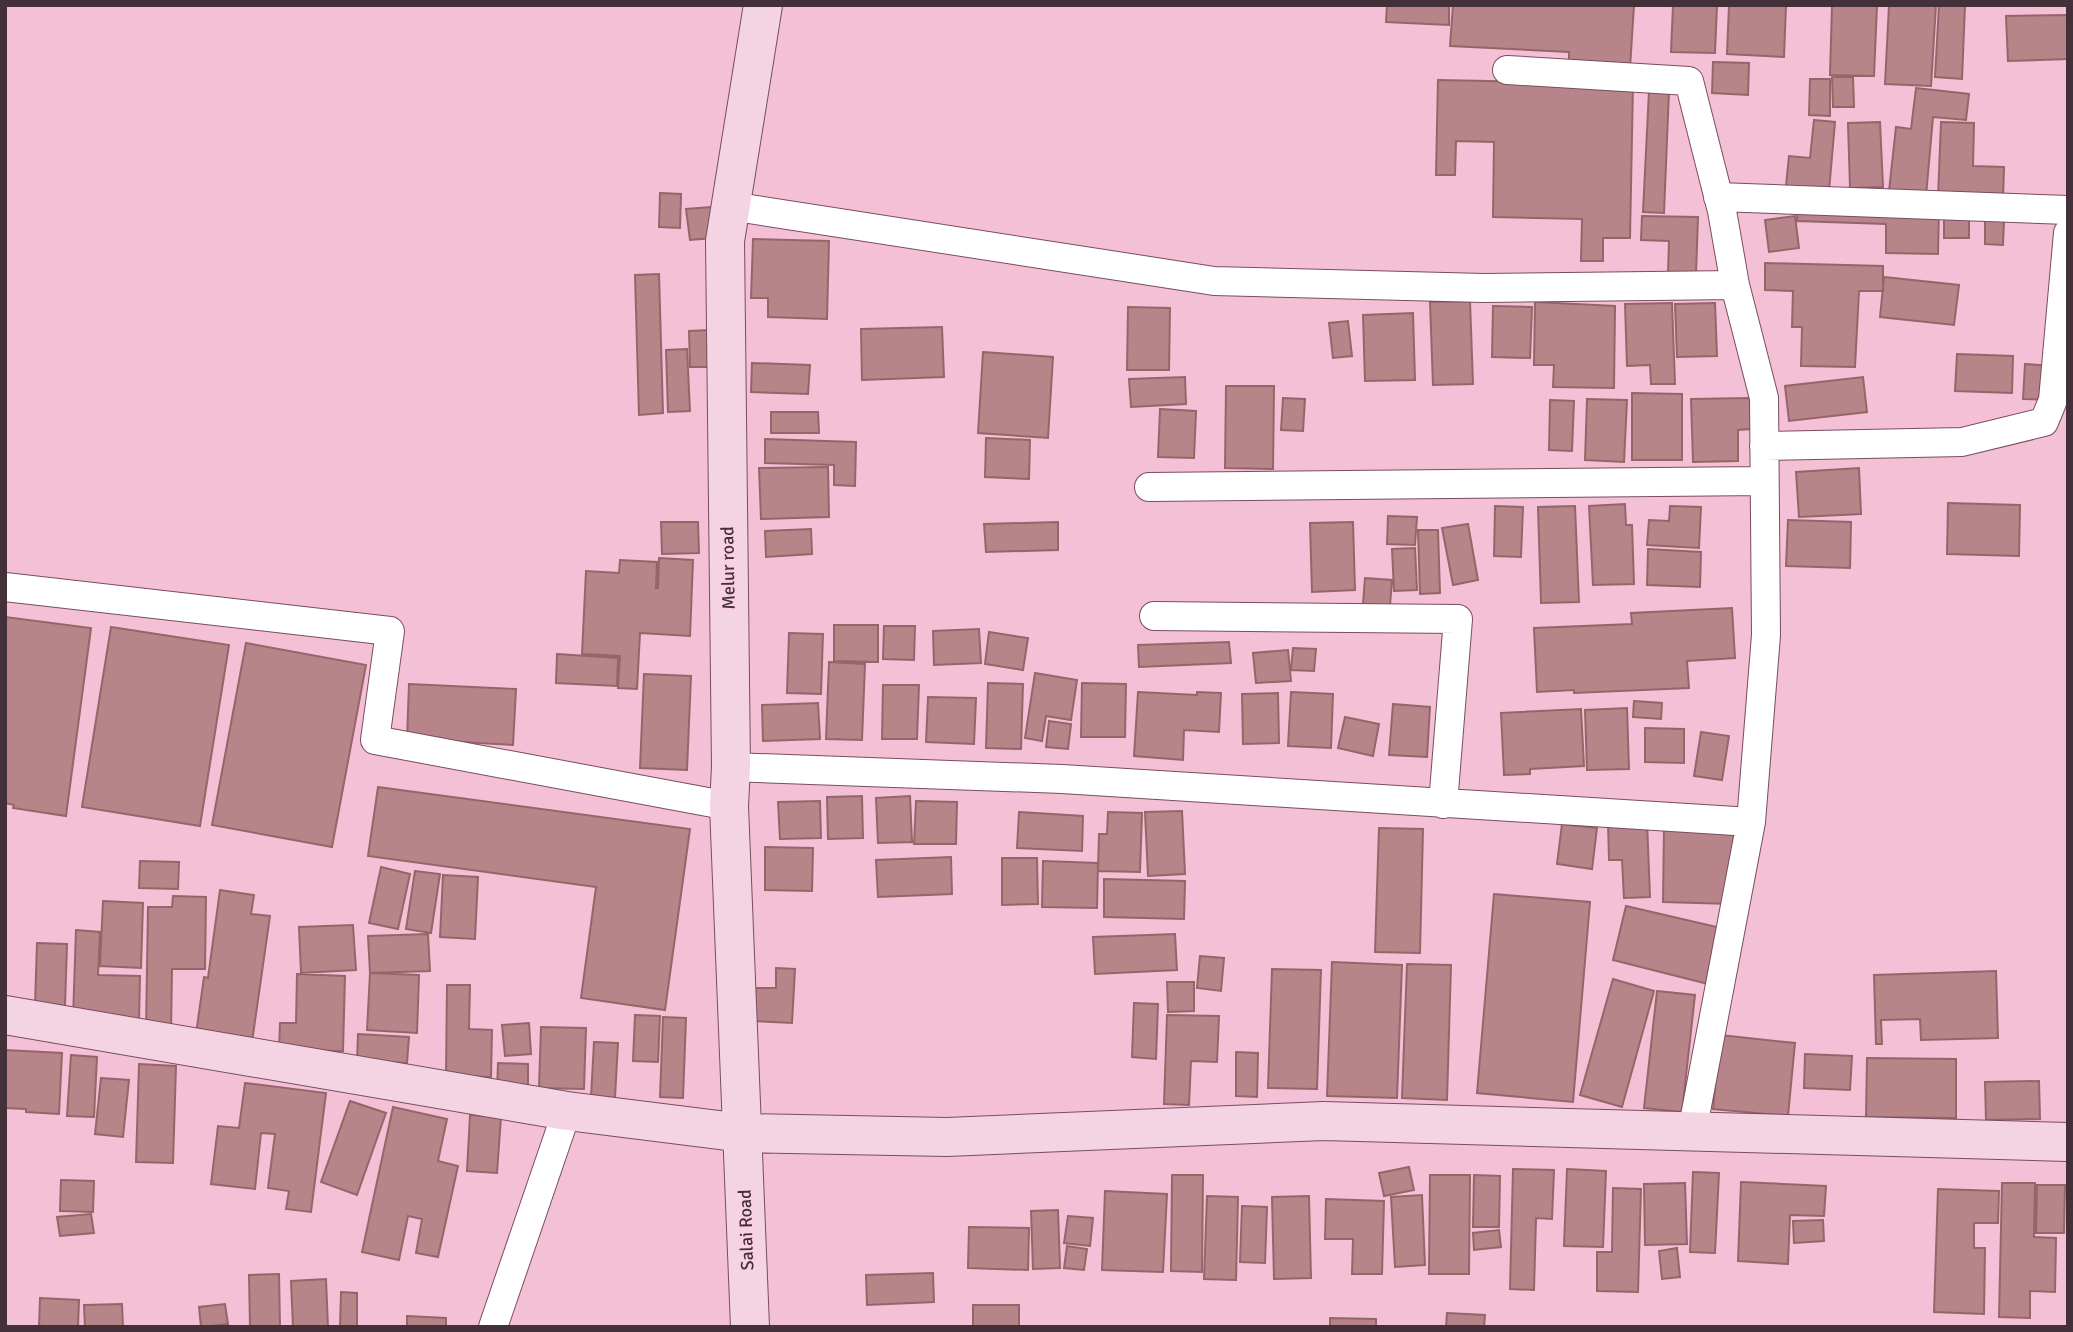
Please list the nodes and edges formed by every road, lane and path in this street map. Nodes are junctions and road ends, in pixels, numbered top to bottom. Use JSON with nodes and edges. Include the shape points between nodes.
{"nodes":[{"id":1,"x":763,"y":5,"type":"edge"},
{"id":2,"x":1507,"y":70,"type":"dead end"},
{"id":3,"x":1718,"y":197,"type":"junction"},
{"id":4,"x":730,"y":206,"type":"junction"},
{"id":5,"x":2068,"y":210,"type":"edge"},
{"id":6,"x":2068,"y":233,"type":"edge"},
{"id":7,"x":1735,"y":285,"type":"junction"},
{"id":8,"x":2064,"y":317,"type":"edge"},
{"id":9,"x":1764,"y":446,"type":"junction"},
{"id":10,"x":1764,"y":481,"type":"junction"},
{"id":11,"x":1149,"y":487,"type":"dead end"},
{"id":12,"x":5,"y":587,"type":"edge"},
{"id":13,"x":1154,"y":616,"type":"dead end"},
{"id":14,"x":731,"y":767,"type":"junction"},
{"id":15,"x":1443,"y":804,"type":"junction"},
{"id":16,"x":729,"y":806,"type":"junction"},
{"id":17,"x":1751,"y":822,"type":"junction"},
{"id":18,"x":5,"y":1015,"type":"edge"},
{"id":19,"x":567,"y":1111,"type":"junction"},
{"id":20,"x":1692,"y":1132,"type":"junction"},
{"id":21,"x":743,"y":1133,"type":"junction"},
{"id":22,"x":2068,"y":1142,"type":"edge"},
{"id":23,"x":493,"y":1327,"type":"edge"},
{"id":24,"x":750,"y":1327,"type":"edge"}],
"edges":[{"from":1,"to":4,"type":"street","name":"Melur road"},
{"from":2,"to":3,"type":"street","via":[[1689,81]]},
{"from":3,"to":5,"type":"street"},
{"from":3,"to":7,"type":"street"},
{"from":4,"to":7,"type":"street","via":[[1214,281],[1484,288]]},
{"from":4,"to":14,"type":"street","name":"Melur road","via":[[724,241]]},
{"from":6,"to":8,"type":"street"},
{"from":7,"to":9,"type":"street","via":[[1764,398]]},
{"from":8,"to":9,"type":"street","via":[[2053,400],[2044,422],[1962,442]]},
{"from":9,"to":10,"type":"street"},
{"from":10,"to":11,"type":"street"},
{"from":10,"to":17,"type":"street","via":[[1766,635]]},
{"from":12,"to":16,"type":"street","via":[[390,631],[375,740]]},
{"from":13,"to":15,"type":"street","via":[[1458,618]]},
{"from":14,"to":15,"type":"street","via":[[1062,779]]},
{"from":14,"to":16,"type":"street","name":"Melur road"},
{"from":15,"to":17,"type":"street"},
{"from":16,"to":21,"type":"street","name":"Melur road"},
{"from":17,"to":20,"type":"street"},
{"from":18,"to":19,"type":"street"},
{"from":19,"to":21,"type":"street"},
{"from":19,"to":23,"type":"street"},
{"from":20,"to":21,"type":"street","via":[[1324,1121],[947,1137]]},
{"from":20,"to":22,"type":"street"},
{"from":21,"to":24,"type":"street","name":"Salai Road"}]}
